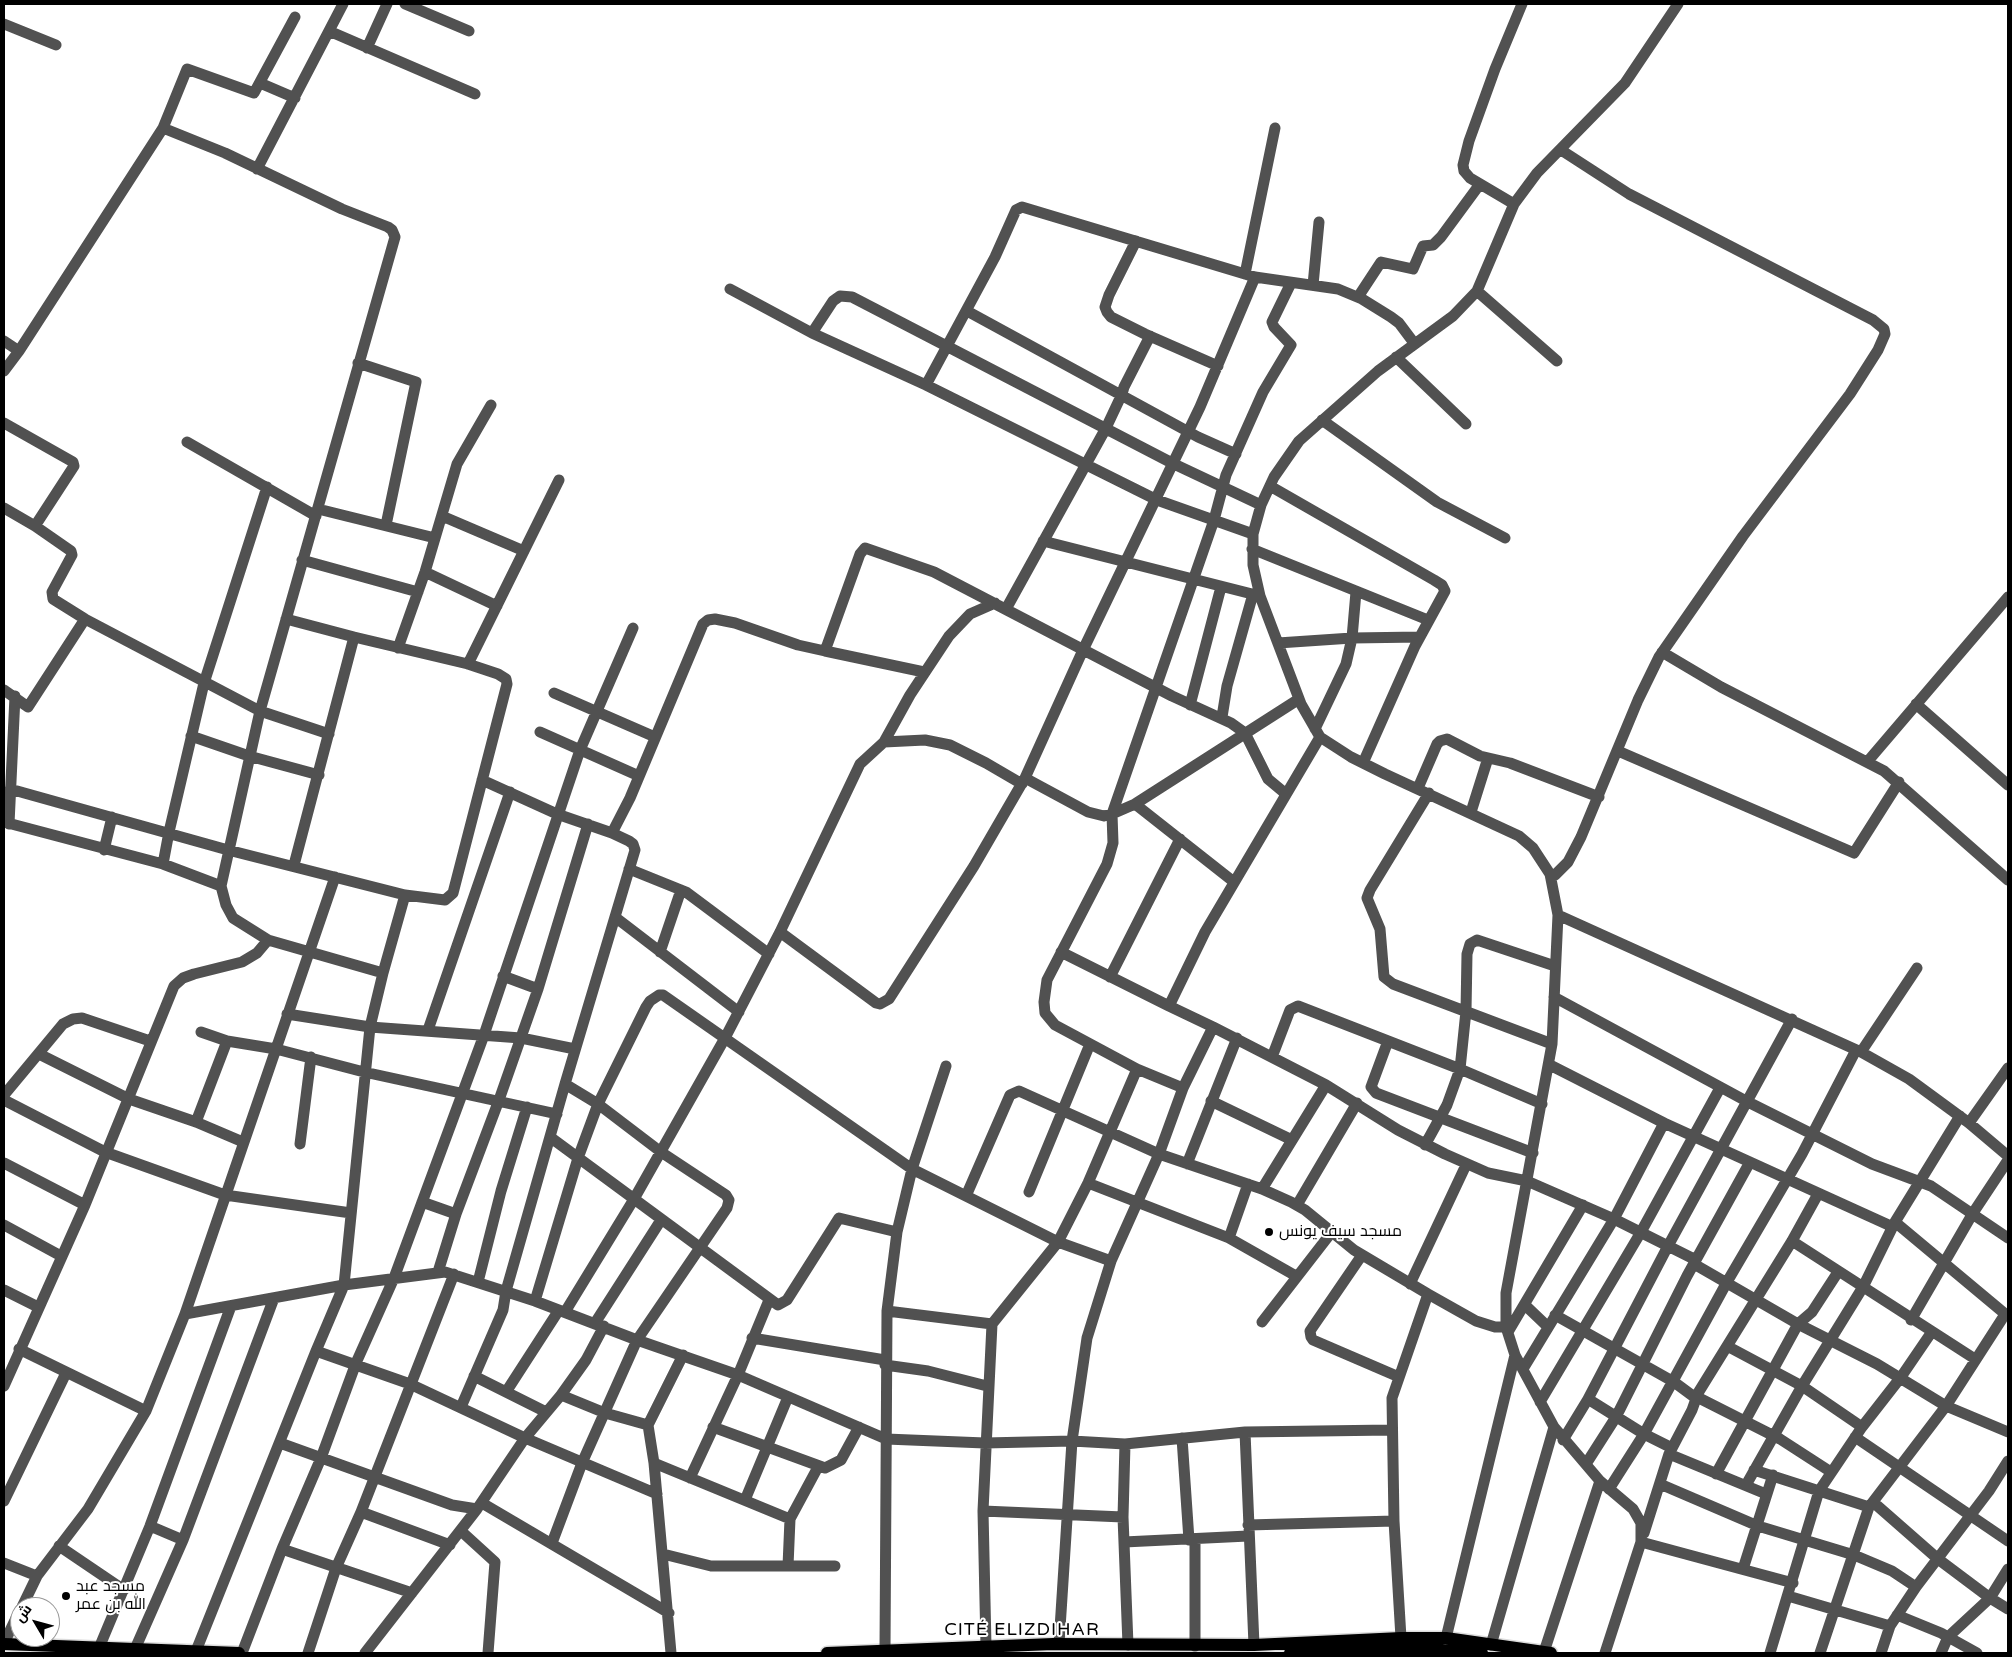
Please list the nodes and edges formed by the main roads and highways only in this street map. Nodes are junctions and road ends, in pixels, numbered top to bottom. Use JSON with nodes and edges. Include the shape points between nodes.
{"nodes":[{"id":1,"x":4,"y":1643,"type":"edge"},
{"id":2,"x":1479,"y":1649,"type":"edge"},
{"id":3,"x":1172,"y":1650,"type":"edge"},
{"id":4,"x":907,"y":1651,"type":"edge"},
{"id":5,"x":942,"y":1651,"type":"edge"},
{"id":6,"x":1329,"y":1652,"type":"edge"},
{"id":7,"x":241,"y":1653,"type":"edge"},
{"id":8,"x":828,"y":1653,"type":"edge"},
{"id":9,"x":1290,"y":1653,"type":"edge"},
{"id":10,"x":1548,"y":1653,"type":"edge"}],
"edges":[{"from":1,"to":7,"type":"main road"},
{"from":2,"to":3,"type":"main road","via":[[1446,1638],[1401,1638],[1195,1646]]},
{"from":2,"to":6,"type":"main road"},
{"from":2,"to":10,"type":"main road"},
{"from":3,"to":5,"type":"main road","via":[[1128,1645],[1059,1644]]},
{"from":4,"to":5,"type":"main road"},
{"from":4,"to":8,"type":"main road"},
{"from":6,"to":9,"type":"main road"}]}
